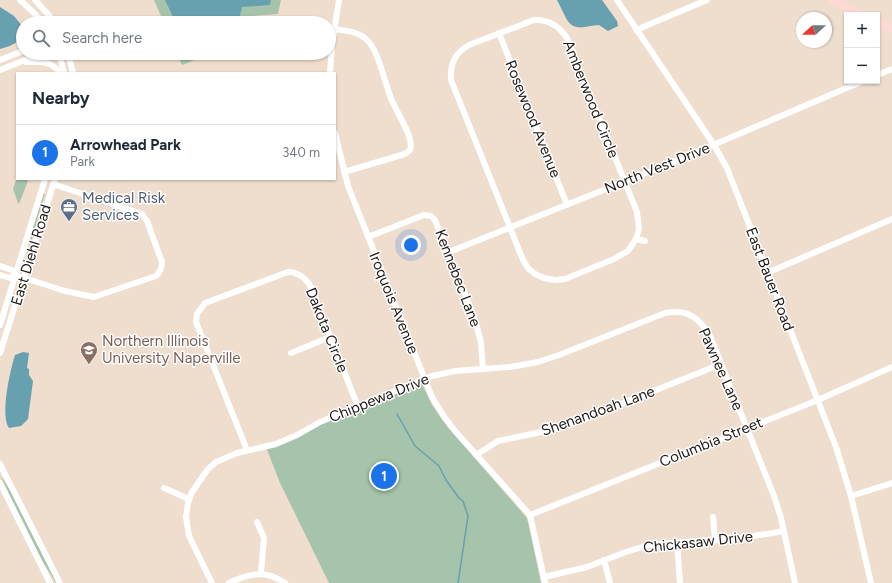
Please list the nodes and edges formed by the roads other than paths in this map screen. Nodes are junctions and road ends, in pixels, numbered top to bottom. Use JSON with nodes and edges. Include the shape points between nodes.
{"nodes":[{"id":1,"x":20,"y":0,"type":"edge"},
{"id":2,"x":34,"y":0,"type":"edge"},
{"id":3,"x":617,"y":0,"type":"edge"},
{"id":4,"x":707,"y":0,"type":"edge"},
{"id":5,"x":832,"y":0,"type":"edge"},
{"id":6,"x":339,"y":2,"type":"edge"},
{"id":7,"x":856,"y":12,"type":"edge"},
{"id":8,"x":36,"y":15,"type":"edge"},
{"id":9,"x":49,"y":16,"type":"edge"},
{"id":10,"x":336,"y":18,"type":"edge"},
{"id":11,"x":880,"y":23,"type":"edge"},
{"id":12,"x":892,"y":28,"type":"edge"},
{"id":13,"x":336,"y":29,"type":"edge"},
{"id":14,"x":637,"y":31,"type":"junction"},
{"id":15,"x":499,"y":33,"type":"junction"},
{"id":16,"x":16,"y":54,"type":"edge"},
{"id":17,"x":0,"y":60,"type":"edge"},
{"id":18,"x":25,"y":60,"type":"edge"},
{"id":19,"x":60,"y":60,"type":"edge"},
{"id":20,"x":70,"y":60,"type":"edge"},
{"id":21,"x":331,"y":60,"type":"edge"},
{"id":22,"x":20,"y":62,"type":"junction"},
{"id":23,"x":892,"y":69,"type":"edge"},
{"id":24,"x":0,"y":70,"type":"edge"},
{"id":25,"x":61,"y":72,"type":"edge"},
{"id":26,"x":62,"y":72,"type":"edge"},
{"id":27,"x":73,"y":72,"type":"edge"},
{"id":28,"x":330,"y":72,"type":"edge"},
{"id":29,"x":880,"y":74,"type":"edge"},
{"id":30,"x":856,"y":84,"type":"edge"},
{"id":31,"x":336,"y":137,"type":"edge"},
{"id":32,"x":714,"y":145,"type":"junction"},
{"id":33,"x":344,"y":172,"type":"junction"},
{"id":34,"x":45,"y":180,"type":"edge"},
{"id":35,"x":625,"y":181,"type":"junction"},
{"id":36,"x":54,"y":182,"type":"edge"},
{"id":37,"x":567,"y":205,"type":"junction"},
{"id":38,"x":892,"y":219,"type":"edge"},
{"id":39,"x":510,"y":228,"type":"junction"},
{"id":40,"x":368,"y":237,"type":"junction"},
{"id":41,"x":636,"y":239,"type":"junction"},
{"id":42,"x":646,"y":241,"type":"dead end"},
{"id":43,"x":449,"y":252,"type":"junction"},
{"id":44,"x":0,"y":266,"type":"edge"},
{"id":45,"x":767,"y":273,"type":"junction"},
{"id":46,"x":0,"y":275,"type":"edge"},
{"id":47,"x":16,"y":275,"type":"junction"},
{"id":48,"x":24,"y":278,"type":"junction"},
{"id":49,"x":677,"y":312,"type":"joint"},
{"id":50,"x":0,"y":325,"type":"edge"},
{"id":51,"x":330,"y":337,"type":"junction"},
{"id":52,"x":0,"y":353,"type":"edge"},
{"id":53,"x":291,"y":353,"type":"dead end"},
{"id":54,"x":721,"y":364,"type":"junction"},
{"id":55,"x":892,"y":367,"type":"edge"},
{"id":56,"x":483,"y":368,"type":"junction"},
{"id":57,"x":425,"y":380,"type":"junction"},
{"id":58,"x":818,"y":400,"type":"junction"},
{"id":59,"x":358,"y":407,"type":"junction"},
{"id":60,"x":747,"y":428,"type":"junction"},
{"id":61,"x":247,"y":450,"type":"junction"},
{"id":62,"x":476,"y":455,"type":"junction"},
{"id":63,"x":0,"y":464,"type":"edge"},
{"id":64,"x":0,"y":483,"type":"edge"},
{"id":65,"x":892,"y":484,"type":"edge"},
{"id":66,"x":164,"y":488,"type":"dead end"},
{"id":67,"x":851,"y":496,"type":"junction"},
{"id":68,"x":189,"y":498,"type":"junction"},
{"id":69,"x":530,"y":515,"type":"junction"},
{"id":70,"x":712,"y":518,"type":"dead end"},
{"id":71,"x":257,"y":522,"type":"dead end"},
{"id":72,"x":784,"y":531,"type":"junction"},
{"id":73,"x":715,"y":540,"type":"junction"},
{"id":74,"x":677,"y":542,"type":"junction"},
{"id":75,"x":604,"y":560,"type":"junction"},
{"id":76,"x":261,"y":573,"type":"junction"},
{"id":77,"x":544,"y":580,"type":"edge"},
{"id":78,"x":50,"y":583,"type":"edge"},
{"id":79,"x":60,"y":583,"type":"edge"},
{"id":80,"x":212,"y":583,"type":"edge"},
{"id":81,"x":229,"y":583,"type":"edge"},
{"id":82,"x":285,"y":583,"type":"edge"},
{"id":83,"x":610,"y":583,"type":"edge"},
{"id":84,"x":680,"y":583,"type":"edge"},
{"id":85,"x":794,"y":583,"type":"edge"},
{"id":86,"x":871,"y":583,"type":"edge"}],
"edges":[{"from":1,"to":8,"type":"street"},
{"from":2,"to":9,"type":"street"},
{"from":3,"to":14,"type":"street","name":"East Bauer Road"},
{"from":4,"to":14,"type":"street"},
{"from":5,"to":7,"type":"main road"},
{"from":6,"to":10,"type":"street"},
{"from":11,"to":12,"type":"main road"},
{"from":13,"to":33,"type":"street","via":[[358,34],[370,43],[392,103],[411,142],[410,150],[405,154]]},
{"from":14,"to":32,"type":"street","name":"East Bauer Road"},
{"from":15,"to":35,"type":"street","name":"Amberwood Circle","via":[[525,22],[538,20],[553,23],[563,32]]},
{"from":15,"to":37,"type":"street","name":"Rosewood Avenue"},
{"from":15,"to":39,"type":"street","name":"Amberwood Circle","via":[[462,49],[454,58],[451,71],[453,85]]},
{"from":16,"to":17,"type":"street"},
{"from":18,"to":22,"type":"street"},
{"from":19,"to":26,"type":"street"},
{"from":20,"to":27,"type":"street"},
{"from":21,"to":28,"type":"street"},
{"from":22,"to":24,"type":"street"},
{"from":22,"to":25,"type":"street","via":[[45,62]]},
{"from":23,"to":29,"type":"street"},
{"from":30,"to":32,"type":"street","name":"North Vest Drive"},
{"from":31,"to":33,"type":"street","name":"Iroquois Avenue"},
{"from":32,"to":35,"type":"street","name":"North Vest Drive"},
{"from":32,"to":45,"type":"street","name":"East Bauer Road","via":[[726,168]]},
{"from":33,"to":40,"type":"street","name":"Iroquois Avenue"},
{"from":34,"to":47,"type":"street","name":"East Diehl Road"},
{"from":35,"to":37,"type":"street","name":"North Vest Drive"},
{"from":35,"to":41,"type":"street","name":"Amberwood Circle","via":[[639,220],[640,229]]},
{"from":36,"to":48,"type":"street","name":"East Diehl Road"},
{"from":36,"to":48,"type":"street","via":[[142,214],[162,262],[161,269],[156,276],[94,297]]},
{"from":37,"to":39,"type":"street","name":"North Vest Drive"},
{"from":38,"to":45,"type":"street"},
{"from":39,"to":41,"type":"street","name":"Amberwood Circle","via":[[528,268],[548,280],[565,279],[614,259],[628,251]]},
{"from":39,"to":43,"type":"street","name":"North Vest Drive"},
{"from":40,"to":43,"type":"street","name":"Kennebec Lane","via":[[424,215],[431,216]]},
{"from":40,"to":57,"type":"street","name":"Iroquois Avenue"},
{"from":41,"to":42,"type":"street"},
{"from":43,"to":56,"type":"street","name":"Kennebec Lane","via":[[475,319],[481,343]]},
{"from":44,"to":47,"type":"street","via":[[12,270]]},
{"from":45,"to":58,"type":"street","name":"East Bauer Road"},
{"from":46,"to":47,"type":"street","via":[[10,278]]},
{"from":47,"to":48,"type":"street"},
{"from":47,"to":50,"type":"street","name":"East Diehl Road"},
{"from":48,"to":52,"type":"street","name":"East Diehl Road"},
{"from":49,"to":54,"type":"street","name":"Pawnee Lane","via":[[693,316],[702,324],[710,336]]},
{"from":49,"to":56,"type":"street","name":"Chippewa Drive","via":[[665,313],[538,362]]},
{"from":51,"to":53,"type":"street"},
{"from":51,"to":59,"type":"street","name":"Dakota Circle"},
{"from":51,"to":61,"type":"street","name":"Dakota Circle","via":[[311,287],[302,276],[293,272],[252,285],[202,306],[196,322]]},
{"from":54,"to":60,"type":"street","name":"Pawnee Lane"},
{"from":54,"to":62,"type":"street","name":"Shenandoah Lane","via":[[581,420],[551,430],[498,441]]},
{"from":55,"to":58,"type":"street","name":"Columbia Street"},
{"from":56,"to":57,"type":"street","name":"Chippewa Drive","via":[[455,371]]},
{"from":57,"to":59,"type":"street","name":"Chippewa Drive"},
{"from":57,"to":62,"type":"street","name":"Iroquois Avenue","via":[[445,418]]},
{"from":58,"to":60,"type":"street","name":"Columbia Street"},
{"from":58,"to":67,"type":"street","name":"East Bauer Road"},
{"from":59,"to":61,"type":"street","name":"Chippewa Drive","via":[[276,444]]},
{"from":60,"to":69,"type":"street","name":"Columbia Street"},
{"from":60,"to":72,"type":"street","name":"Pawnee Lane","via":[[774,496]]},
{"from":61,"to":68,"type":"street","name":"Chippewa Drive","via":[[216,462],[204,474]]},
{"from":62,"to":69,"type":"street","name":"Iroquois Avenue"},
{"from":63,"to":79,"type":"street"},
{"from":64,"to":78,"type":"street"},
{"from":65,"to":67,"type":"street"},
{"from":66,"to":68,"type":"street"},
{"from":67,"to":86,"type":"street","name":"East Bauer Road"},
{"from":68,"to":80,"type":"street","name":"Chippewa Drive","via":[[187,530]]},
{"from":69,"to":77,"type":"street","name":"Iroquois Avenue"},
{"from":70,"to":73,"type":"street"},
{"from":71,"to":76,"type":"street","via":[[264,538]]},
{"from":72,"to":73,"type":"street","name":"Chickasaw Drive"},
{"from":72,"to":85,"type":"street","name":"Pawnee Lane"},
{"from":73,"to":74,"type":"street","name":"Chickasaw Drive"},
{"from":74,"to":75,"type":"street","name":"Chickasaw Drive","via":[[639,548]]},
{"from":74,"to":84,"type":"street"},
{"from":75,"to":77,"type":"street","name":"Chickasaw Drive"},
{"from":75,"to":83,"type":"street"},
{"from":76,"to":81,"type":"street"},
{"from":76,"to":82,"type":"street"}]}
